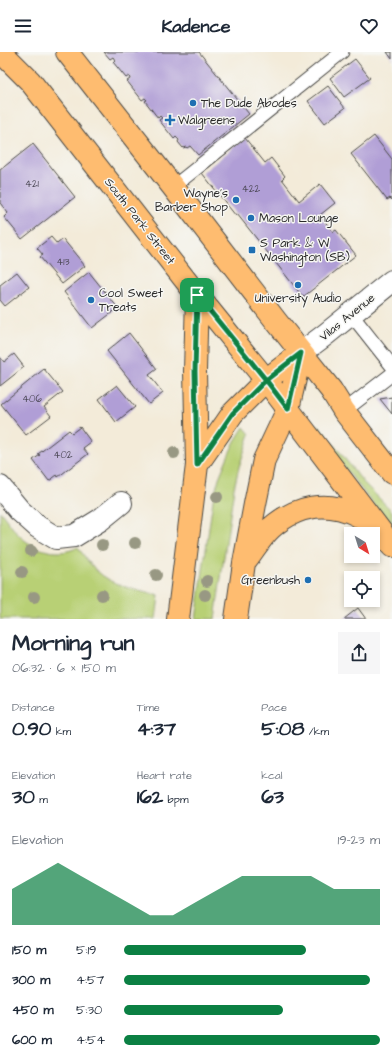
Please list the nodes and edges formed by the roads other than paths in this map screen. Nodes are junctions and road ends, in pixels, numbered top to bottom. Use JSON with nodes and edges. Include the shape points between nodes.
{"nodes":[{"id":1,"x":67,"y":52,"type":"edge"},
{"id":2,"x":342,"y":52,"type":"edge"},
{"id":3,"x":2,"y":53,"type":"edge"},
{"id":4,"x":173,"y":187,"type":"junction"},
{"id":5,"x":392,"y":280,"type":"edge"},
{"id":6,"x":197,"y":295,"type":"junction"},
{"id":7,"x":351,"y":314,"type":"junction"},
{"id":8,"x":301,"y":353,"type":"junction"},
{"id":9,"x":392,"y":366,"type":"edge"},
{"id":10,"x":392,"y":374,"type":"edge"},
{"id":11,"x":266,"y":380,"type":"junction"},
{"id":12,"x":288,"y":409,"type":"junction"},
{"id":13,"x":344,"y":411,"type":"junction"},
{"id":14,"x":197,"y":465,"type":"junction"},
{"id":15,"x":392,"y":473,"type":"edge"},
{"id":16,"x":0,"y":487,"type":"edge"},
{"id":17,"x":121,"y":503,"type":"dead end"},
{"id":18,"x":388,"y":540,"type":"edge"},
{"id":19,"x":244,"y":563,"type":"junction"},
{"id":20,"x":178,"y":619,"type":"edge"},
{"id":21,"x":236,"y":619,"type":"edge"}],
"edges":[{"from":1,"to":4,"type":"main road"},
{"from":2,"to":4,"type":"lane"},
{"from":3,"to":6,"type":"main road","name":"South Park Street","via":[[30,81]]},
{"from":4,"to":8,"type":"main road"},
{"from":5,"to":7,"type":"street","name":"Vilas Avenue"},
{"from":6,"to":11,"type":"main road","name":"South Park Street"},
{"from":6,"to":14,"type":"main road"},
{"from":7,"to":8,"type":"street","name":"Vilas Avenue"},
{"from":7,"to":9,"type":"lane"},
{"from":8,"to":11,"type":"main road"},
{"from":8,"to":12,"type":"main road"},
{"from":8,"to":13,"type":"main road","via":[[331,390]]},
{"from":10,"to":13,"type":"lane"},
{"from":11,"to":12,"type":"main road","name":"South Park Street"},
{"from":11,"to":14,"type":"main road","via":[[233,413]]},
{"from":12,"to":18,"type":"main road","name":"South Park Street"},
{"from":12,"to":19,"type":"main road","via":[[264,460]]},
{"from":13,"to":15,"type":"main road"},
{"from":14,"to":20,"type":"main road"},
{"from":16,"to":17,"type":"street","via":[[19,510],[38,527],[56,538],[74,536]]},
{"from":18,"to":19,"type":"main road","via":[[358,516],[336,508],[316,506],[301,510],[280,521],[270,529]]},
{"from":19,"to":21,"type":"main road"}]}
